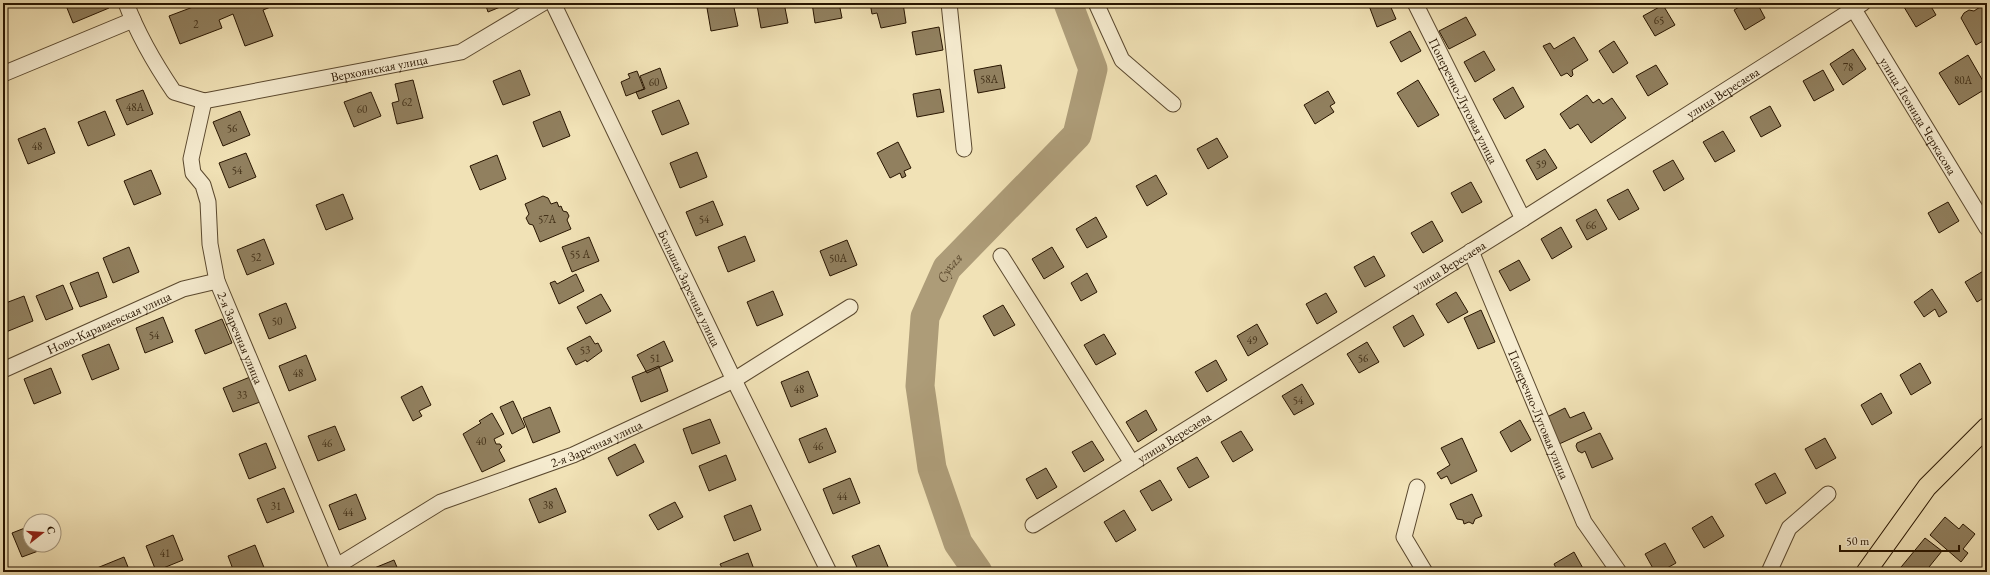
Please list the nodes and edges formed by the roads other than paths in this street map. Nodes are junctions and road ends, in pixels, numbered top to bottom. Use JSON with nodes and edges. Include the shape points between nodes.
{"nodes":[{"id":1,"x":126,"y":3,"type":"edge"},
{"id":2,"x":543,"y":3,"type":"edge"},
{"id":3,"x":554,"y":3,"type":"edge"},
{"id":4,"x":949,"y":3,"type":"edge"},
{"id":5,"x":1096,"y":3,"type":"edge"},
{"id":6,"x":1415,"y":3,"type":"edge"},
{"id":7,"x":1856,"y":5,"type":"edge"},
{"id":8,"x":133,"y":20,"type":"junction"},
{"id":9,"x":3,"y":74,"type":"edge"},
{"id":10,"x":204,"y":101,"type":"junction"},
{"id":11,"x":1173,"y":104,"type":"dead end"},
{"id":12,"x":964,"y":149,"type":"dead end"},
{"id":13,"x":1523,"y":219,"type":"junction"},
{"id":14,"x":1987,"y":228,"type":"edge"},
{"id":15,"x":1471,"y":251,"type":"junction"},
{"id":16,"x":1001,"y":256,"type":"dead end"},
{"id":17,"x":217,"y":281,"type":"junction"},
{"id":18,"x":850,"y":308,"type":"dead end"},
{"id":19,"x":3,"y":370,"type":"edge"},
{"id":20,"x":734,"y":380,"type":"junction"},
{"id":21,"x":1987,"y":427,"type":"edge"},
{"id":22,"x":1132,"y":463,"type":"junction"},
{"id":23,"x":1417,"y":487,"type":"dead end"},
{"id":24,"x":1828,"y":494,"type":"dead end"},
{"id":25,"x":1033,"y":525,"type":"dead end"},
{"id":26,"x":338,"y":569,"type":"edge"},
{"id":27,"x":829,"y":572,"type":"edge"},
{"id":28,"x":1425,"y":572,"type":"edge"},
{"id":29,"x":1618,"y":572,"type":"edge"},
{"id":30,"x":1769,"y":572,"type":"edge"},
{"id":31,"x":1866,"y":572,"type":"edge"}],
"edges":[{"from":1,"to":8,"type":"street"},
{"from":2,"to":10,"type":"street","name":"Верхоянская улица","via":[[461,52]]},
{"from":3,"to":20,"type":"street","name":"Большая Заречная улица"},
{"from":4,"to":12,"type":"street"},
{"from":5,"to":11,"type":"street","via":[[1122,60]]},
{"from":6,"to":13,"type":"street","name":"Поперечно-Луговая улица"},
{"from":7,"to":13,"type":"street","name":"улица Вересаева"},
{"from":7,"to":14,"type":"street","name":"улица Леонида Черкасова"},
{"from":8,"to":9,"type":"street"},
{"from":8,"to":10,"type":"street","via":[[156,65],[174,92]]},
{"from":10,"to":17,"type":"street","name":"2-я Заречная улица","via":[[191,159],[193,173],[203,185],[208,202],[210,244]]},
{"from":13,"to":15,"type":"street","name":"улица Вересаева"},
{"from":15,"to":22,"type":"street","name":"улица Вересаева"},
{"from":15,"to":29,"type":"street","name":"Поперечно-Луговая улица","via":[[1584,522]]},
{"from":16,"to":22,"type":"street"},
{"from":17,"to":19,"type":"street","name":"Ново-Караваевская улица","via":[[183,289]]},
{"from":17,"to":26,"type":"street","name":"2-я Заречная улица"},
{"from":18,"to":20,"type":"street","name":"2-я Заречная улица"},
{"from":20,"to":26,"type":"street","name":"2-я Заречная улица","via":[[573,455],[441,502]]},
{"from":20,"to":27,"type":"street","name":"Большая Заречная улица"},
{"from":21,"to":31,"type":"main road","via":[[1927,487]]},
{"from":22,"to":25,"type":"street","name":"улица Вересаева"},
{"from":23,"to":28,"type":"street","via":[[1404,537]]},
{"from":24,"to":30,"type":"street","via":[[1789,528]]}]}
